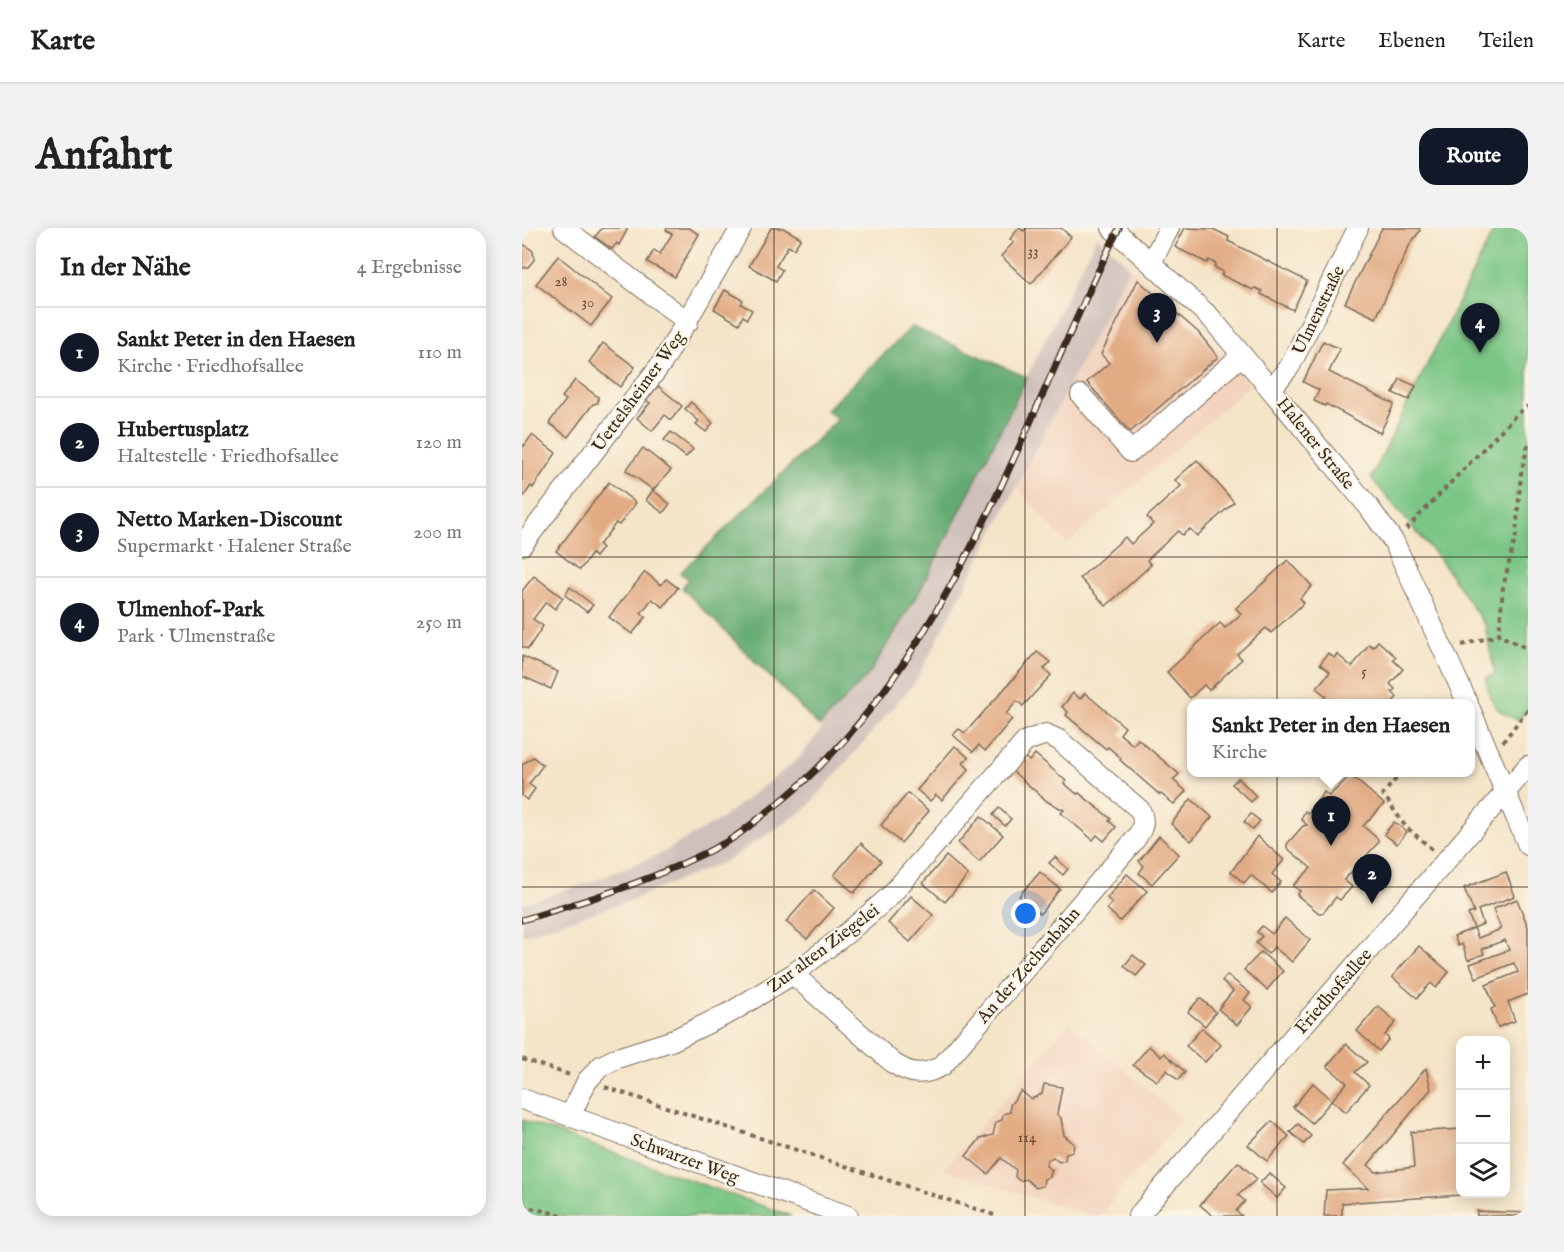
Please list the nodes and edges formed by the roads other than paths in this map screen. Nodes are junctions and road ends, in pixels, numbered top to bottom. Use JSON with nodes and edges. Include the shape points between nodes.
{"nodes":[{"id":1,"x":564,"y":228,"type":"edge"},
{"id":2,"x":741,"y":228,"type":"edge"},
{"id":3,"x":1112,"y":228,"type":"edge"},
{"id":4,"x":1168,"y":228,"type":"edge"},
{"id":5,"x":1358,"y":228,"type":"edge"},
{"id":6,"x":1151,"y":263,"type":"junction"},
{"id":7,"x":688,"y":322,"type":"junction"},
{"id":8,"x":1242,"y":355,"type":"junction"},
{"id":9,"x":1272,"y":388,"type":"junction"},
{"id":10,"x":1081,"y":395,"type":"dead end"},
{"id":11,"x":522,"y":545,"type":"edge"},
{"id":12,"x":1466,"y":699,"type":"edge"},
{"id":13,"x":1475,"y":719,"type":"edge"},
{"id":14,"x":1046,"y":734,"type":"joint"},
{"id":15,"x":1528,"y":766,"type":"edge"},
{"id":16,"x":1506,"y":794,"type":"junction"},
{"id":17,"x":1528,"y":845,"type":"edge"},
{"id":18,"x":794,"y":974,"type":"junction"},
{"id":19,"x":522,"y":1099,"type":"edge"},
{"id":20,"x":570,"y":1116,"type":"junction"},
{"id":21,"x":819,"y":1211,"type":"edge"},
{"id":22,"x":848,"y":1216,"type":"edge"},
{"id":23,"x":1138,"y":1216,"type":"edge"}],
"edges":[{"from":1,"to":7,"type":"street"},
{"from":2,"to":7,"type":"street","name":"Uettelsheimer Weg"},
{"from":3,"to":6,"type":"street","name":"Halener Straße"},
{"from":4,"to":6,"type":"street"},
{"from":5,"to":9,"type":"street","name":"Ulmenstraße","via":[[1290,366]]},
{"from":6,"to":8,"type":"street","name":"Halener Straße","via":[[1211,318]]},
{"from":7,"to":11,"type":"street","name":"Uettelsheimer Weg","via":[[662,363]]},
{"from":8,"to":9,"type":"street","name":"Halener Straße"},
{"from":8,"to":10,"type":"street","via":[[1131,452]]},
{"from":9,"to":12,"type":"street","name":"Halener Straße","via":[[1394,542]]},
{"from":13,"to":16,"type":"street","name":"Halener Straße"},
{"from":14,"to":18,"type":"street","name":"Zur alten Ziegelei","via":[[1026,741],[889,897]]},
{"from":14,"to":18,"type":"street","name":"An der Zechenbahn","via":[[1059,740],[1140,810],[1144,820],[1141,832],[942,1065],[918,1074],[905,1071]]},
{"from":15,"to":16,"type":"street","name":"Friedhofsallee"},
{"from":16,"to":17,"type":"street","name":"Halener Straße"},
{"from":16,"to":23,"type":"street","name":"Friedhofsallee"},
{"from":18,"to":20,"type":"street","name":"Zur alten Ziegelei","via":[[731,1012],[671,1041],[601,1066],[587,1081]]},
{"from":19,"to":20,"type":"street","name":"Schwarzer Weg"},
{"from":20,"to":21,"type":"street","name":"Schwarzer Weg"},
{"from":21,"to":22,"type":"street","name":"Schwarzer Weg"}]}
